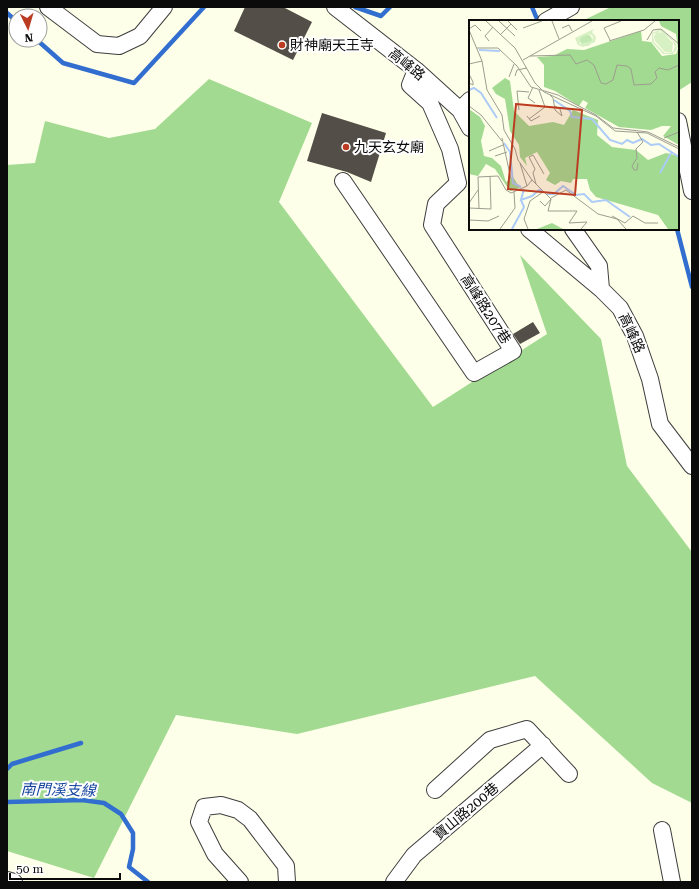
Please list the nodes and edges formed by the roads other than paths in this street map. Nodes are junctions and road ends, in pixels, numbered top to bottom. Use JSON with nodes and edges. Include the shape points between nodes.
{"nodes":[{"id":1,"x":48,"y":7,"type":"edge"},
{"id":2,"x":164,"y":7,"type":"edge"},
{"id":3,"x":335,"y":7,"type":"edge"},
{"id":4,"x":571,"y":7,"type":"edge"},
{"id":5,"x":550,"y":19,"type":"edge"},
{"id":6,"x":416,"y":70,"type":"junction"},
{"id":7,"x":465,"y":105,"type":"edge"},
{"id":8,"x":469,"y":123,"type":"edge"},
{"id":9,"x":679,"y":126,"type":"edge"},
{"id":10,"x":343,"y":180,"type":"dead end"},
{"id":11,"x":692,"y":191,"type":"edge"},
{"id":12,"x":530,"y":230,"type":"edge"},
{"id":13,"x":574,"y":230,"type":"edge"},
{"id":14,"x":601,"y":289,"type":"junction"},
{"id":15,"x":692,"y":466,"type":"edge"},
{"id":16,"x":543,"y":745,"type":"junction"},
{"id":17,"x":569,"y":774,"type":"dead end"},
{"id":18,"x":435,"y":790,"type":"dead end"},
{"id":19,"x":662,"y":830,"type":"dead end"},
{"id":20,"x":7,"y":880,"type":"edge"},
{"id":21,"x":14,"y":882,"type":"edge"},
{"id":22,"x":240,"y":882,"type":"edge"},
{"id":23,"x":287,"y":882,"type":"edge"},
{"id":24,"x":394,"y":882,"type":"edge"},
{"id":25,"x":672,"y":882,"type":"edge"}],
"edges":[{"from":1,"to":2,"type":"street","via":[[97,44],[119,46],[140,36]]},
{"from":3,"to":6,"type":"street","name":"高峰路"},
{"from":4,"to":5,"type":"street"},
{"from":6,"to":7,"type":"street","name":"高峰路"},
{"from":6,"to":10,"type":"street","name":"高峰路207巷","via":[[410,85],[430,103],[450,149],[458,183],[436,204],[432,225],[512,351],[474,373]]},
{"from":7,"to":8,"type":"street","name":"高峰路"},
{"from":9,"to":11,"type":"street"},
{"from":12,"to":14,"type":"street","name":"高峰路"},
{"from":13,"to":14,"type":"street","via":[[599,266]]},
{"from":14,"to":15,"type":"street","name":"高峰路","via":[[620,308],[635,336],[650,379],[660,424]]},
{"from":16,"to":17,"type":"street"},
{"from":16,"to":18,"type":"street","via":[[527,729],[490,740]]},
{"from":16,"to":24,"type":"street","name":"寶山路200巷","via":[[414,855]]},
{"from":19,"to":25,"type":"street"},
{"from":20,"to":21,"type":"street"},
{"from":22,"to":23,"type":"street","via":[[215,854],[199,822],[204,807],[221,805],[238,810],[250,819],[286,866]]}]}
